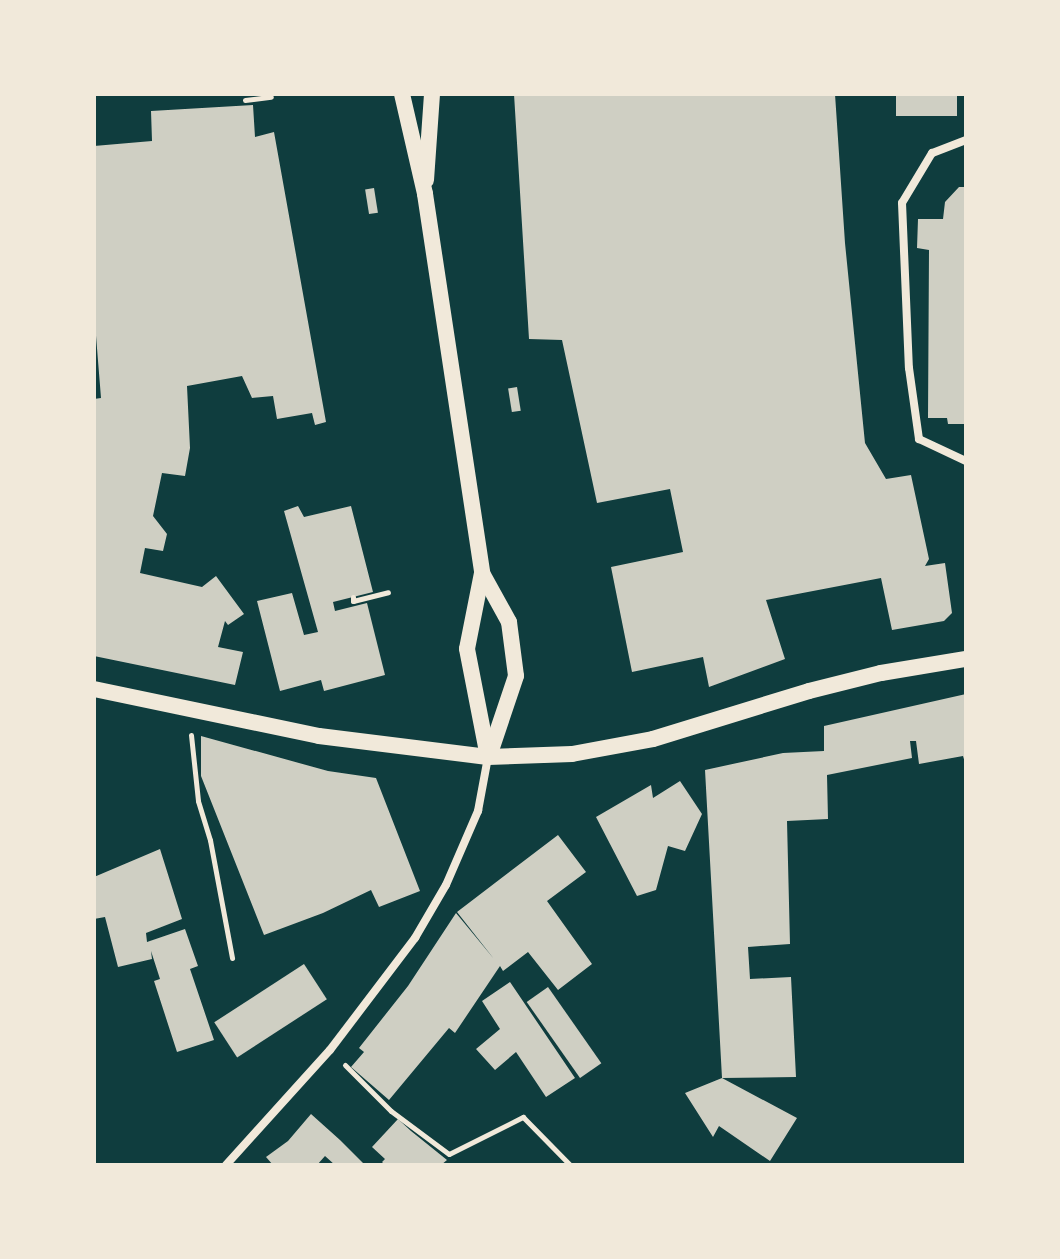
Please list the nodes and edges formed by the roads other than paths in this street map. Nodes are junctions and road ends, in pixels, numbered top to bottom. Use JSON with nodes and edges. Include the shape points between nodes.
{"nodes":[{"id":1,"x":402,"y":94,"type":"edge"},
{"id":2,"x":432,"y":94,"type":"edge"},
{"id":3,"x":966,"y":140,"type":"edge"},
{"id":4,"x":425,"y":194,"type":"junction"},
{"id":5,"x":966,"y":461,"type":"edge"},
{"id":6,"x":482,"y":573,"type":"junction"},
{"id":7,"x":966,"y":659,"type":"edge"},
{"id":8,"x":94,"y":689,"type":"edge"},
{"id":9,"x":488,"y":757,"type":"junction"},
{"id":10,"x":226,"y":1165,"type":"edge"}],
"edges":[{"from":1,"to":4,"type":"main road"},
{"from":2,"to":4,"type":"main road"},
{"from":3,"to":5,"type":"street","via":[[932,153],[902,203],[909,368],[919,439]]},
{"from":4,"to":6,"type":"main road"},
{"from":6,"to":9,"type":"main road","via":[[467,649]]},
{"from":6,"to":9,"type":"main road","via":[[509,622],[516,676]]},
{"from":7,"to":9,"type":"main road","via":[[809,691],[653,739],[572,754]]},
{"from":8,"to":9,"type":"main road","via":[[319,736]]},
{"from":9,"to":10,"type":"street","via":[[478,811],[446,885],[415,938],[330,1050]]}]}
